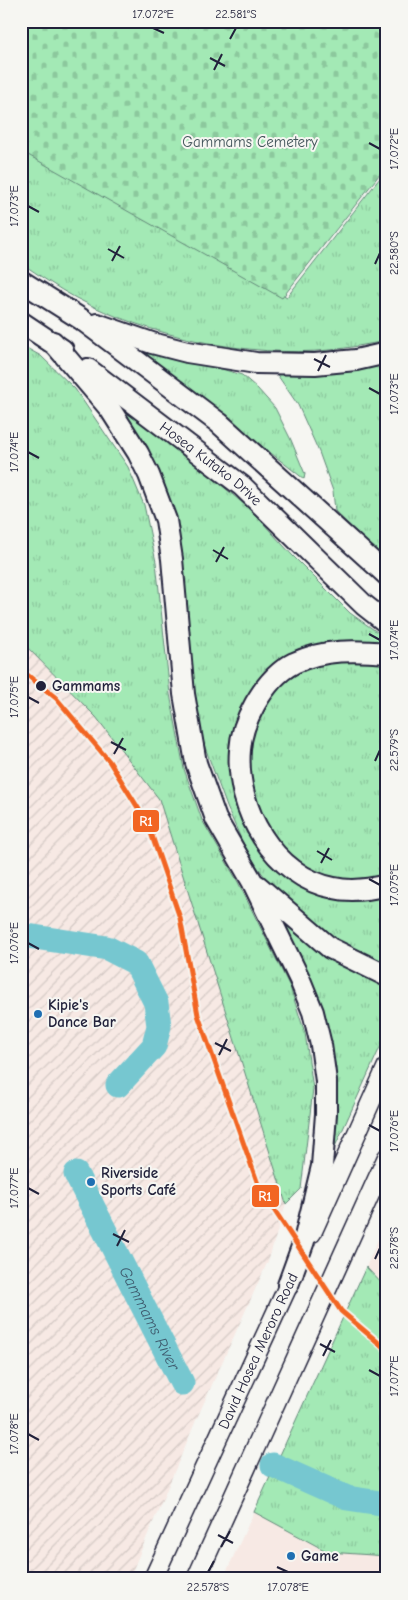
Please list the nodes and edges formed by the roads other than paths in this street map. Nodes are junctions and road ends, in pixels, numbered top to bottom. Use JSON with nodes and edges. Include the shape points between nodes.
{"nodes":[{"id":1,"x":21,"y":281,"type":"edge"},
{"id":2,"x":81,"y":319,"type":"junction"},
{"id":3,"x":21,"y":322,"type":"edge"},
{"id":4,"x":53,"y":342,"type":"junction"},
{"id":5,"x":387,"y":353,"type":"edge"},
{"id":6,"x":387,"y":575,"type":"edge"},
{"id":7,"x":387,"y":623,"type":"edge"},
{"id":8,"x":387,"y":653,"type":"edge"},
{"id":9,"x":252,"y":881,"type":"junction"},
{"id":10,"x":387,"y":885,"type":"edge"},
{"id":11,"x":387,"y":976,"type":"edge"},
{"id":12,"x":387,"y":1066,"type":"edge"},
{"id":13,"x":387,"y":1157,"type":"edge"},
{"id":14,"x":288,"y":1285,"type":"junction"},
{"id":15,"x":153,"y":1579,"type":"edge"},
{"id":16,"x":196,"y":1579,"type":"edge"}],
"edges":[{"from":1,"to":2,"type":"main road"},
{"from":2,"to":5,"type":"main road","via":[[169,348],[256,363],[315,364]]},
{"from":2,"to":6,"type":"main road","via":[[219,423]]},
{"from":3,"to":4,"type":"main road","name":"Hosea Kutako Drive"},
{"from":4,"to":7,"type":"main road","name":"Hosea Kutako Drive","via":[[242,486],[364,605]]},
{"from":4,"to":9,"type":"main road","via":[[110,409],[138,453],[166,520],[184,694],[196,764],[216,819]]},
{"from":8,"to":10,"type":"main road","via":[[343,650],[293,664],[276,676],[260,694],[244,729],[240,751],[246,803],[271,851],[296,872],[334,888]]},
{"from":9,"to":11,"type":"main road","via":[[330,948]]},
{"from":9,"to":14,"type":"main road","via":[[313,1012],[326,1080],[322,1166],[304,1241]]},
{"from":12,"to":14,"type":"main road","name":"David Hosea Meroro Road"},
{"from":13,"to":16,"type":"main road"},
{"from":14,"to":15,"type":"main road","name":"David Hosea Meroro Road"}]}
